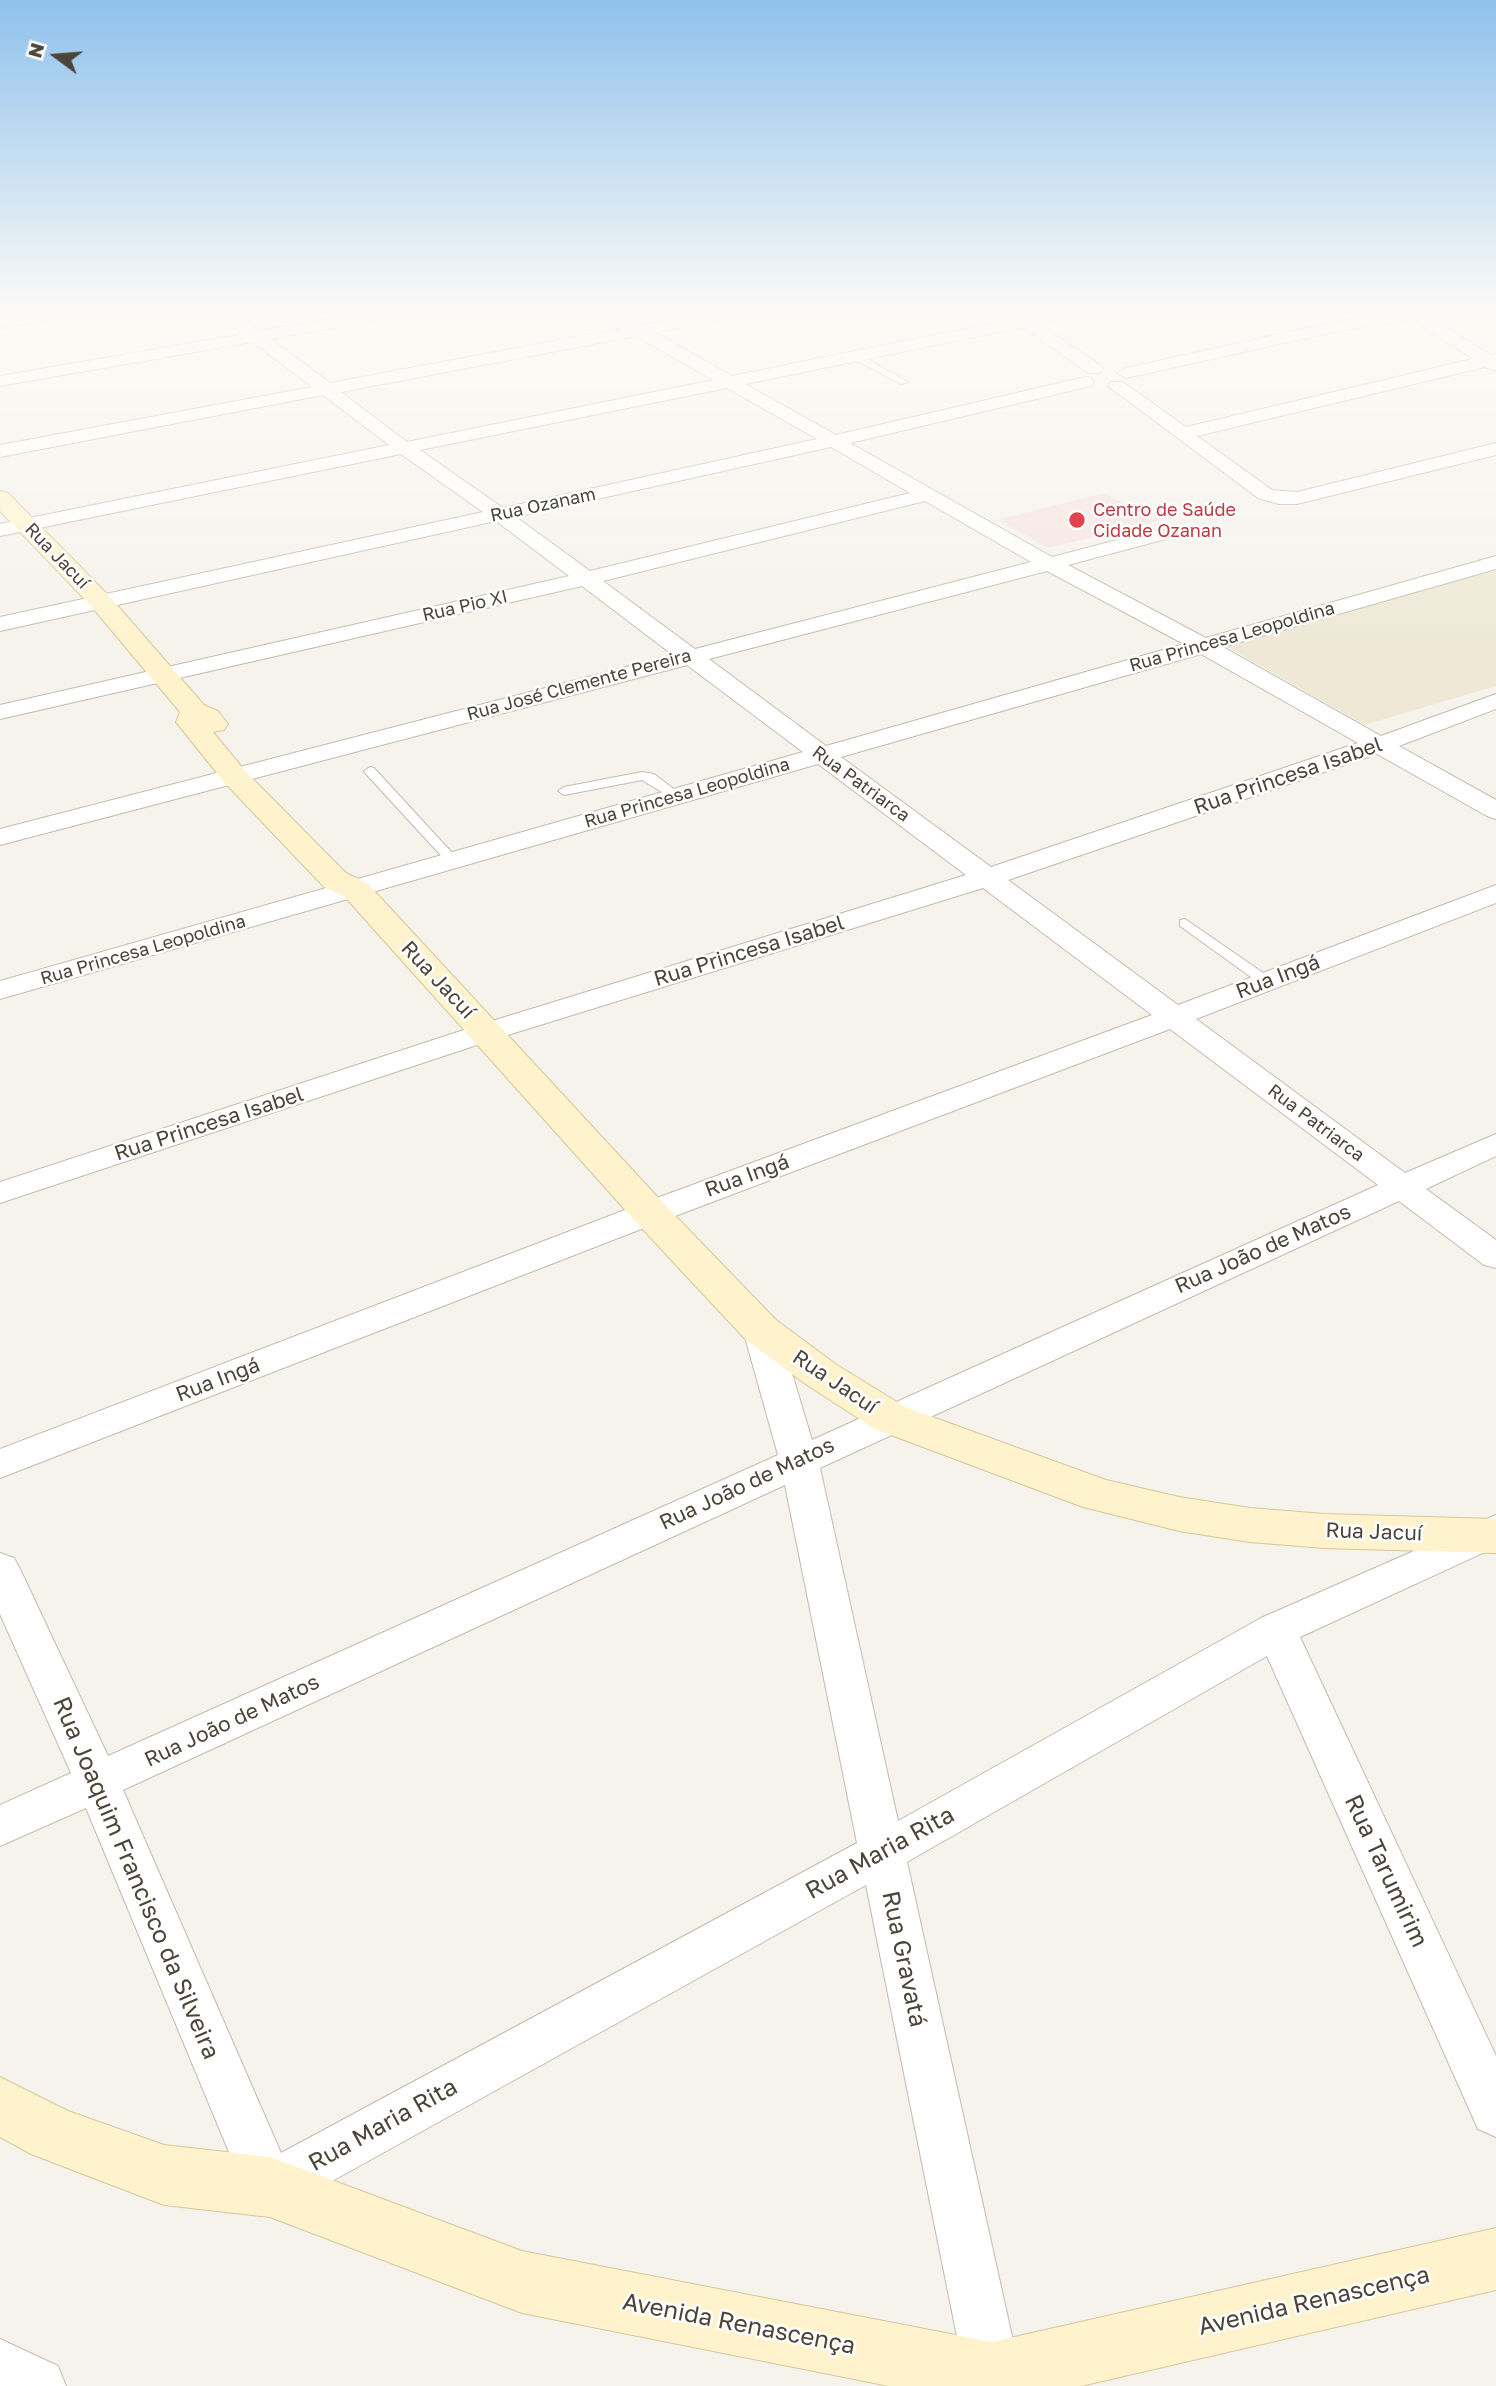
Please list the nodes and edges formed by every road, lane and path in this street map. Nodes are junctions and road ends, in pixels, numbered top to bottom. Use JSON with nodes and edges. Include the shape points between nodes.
{"nodes":[{"id":1,"x":141,"y":424,"type":"edge"},
{"id":2,"x":374,"y":424,"type":"edge"},
{"id":3,"x":521,"y":424,"type":"edge"},
{"id":4,"x":805,"y":424,"type":"edge"},
{"id":5,"x":899,"y":424,"type":"edge"},
{"id":6,"x":1171,"y":424,"type":"edge"},
{"id":7,"x":1223,"y":424,"type":"edge"},
{"id":8,"x":1181,"y":434,"type":"junction"},
{"id":9,"x":834,"y":441,"type":"junction"},
{"id":10,"x":404,"y":448,"type":"junction"},
{"id":11,"x":1496,"y":449,"type":"edge"},
{"id":12,"x":0,"y":451,"type":"edge"},
{"id":13,"x":929,"y":494,"type":"junction"},
{"id":14,"x":0,"y":498,"type":"edge"},
{"id":15,"x":499,"y":514,"type":"junction"},
{"id":16,"x":27,"y":524,"type":"junction"},
{"id":17,"x":0,"y":530,"type":"edge"},
{"id":18,"x":1158,"y":535,"type":"dead end"},
{"id":19,"x":1048,"y":562,"type":"junction"},
{"id":20,"x":1496,"y":562,"type":"edge"},
{"id":21,"x":585,"y":579,"type":"junction"},
{"id":22,"x":101,"y":602,"type":"junction"},
{"id":23,"x":0,"y":624,"type":"edge"},
{"id":24,"x":1202,"y":645,"type":"junction"},
{"id":25,"x":689,"y":656,"type":"junction"},
{"id":26,"x":165,"y":675,"type":"junction"},
{"id":27,"x":1496,"y":701,"type":"edge"},
{"id":28,"x":0,"y":712,"type":"edge"},
{"id":29,"x":1381,"y":744,"type":"junction"},
{"id":30,"x":822,"y":755,"type":"junction"},
{"id":31,"x":370,"y":771,"type":"dead end"},
{"id":32,"x":247,"y":774,"type":"junction"},
{"id":33,"x":564,"y":791,"type":"dead end"},
{"id":34,"x":677,"y":796,"type":"junction"},
{"id":35,"x":1496,"y":811,"type":"edge"},
{"id":36,"x":0,"y":837,"type":"edge"},
{"id":37,"x":451,"y":859,"type":"junction"},
{"id":38,"x":989,"y":877,"type":"junction"},
{"id":39,"x":356,"y":890,"type":"junction"},
{"id":40,"x":1496,"y":893,"type":"edge"},
{"id":41,"x":1185,"y":923,"type":"dead end"},
{"id":42,"x":1267,"y":982,"type":"junction"},
{"id":43,"x":0,"y":990,"type":"edge"},
{"id":44,"x":1174,"y":1017,"type":"junction"},
{"id":45,"x":487,"y":1032,"type":"junction"},
{"id":46,"x":1496,"y":1144,"type":"edge"},
{"id":47,"x":1401,"y":1186,"type":"junction"},
{"id":48,"x":0,"y":1193,"type":"edge"},
{"id":49,"x":650,"y":1213,"type":"junction"},
{"id":50,"x":1496,"y":1257,"type":"edge"},
{"id":51,"x":761,"y":1330,"type":"junction"},
{"id":52,"x":890,"y":1418,"type":"junction"},
{"id":53,"x":799,"y":1460,"type":"junction"},
{"id":54,"x":0,"y":1464,"type":"edge"},
{"id":55,"x":1493,"y":1534,"type":"edge"},
{"id":56,"x":0,"y":1569,"type":"edge"},
{"id":57,"x":1276,"y":1630,"type":"junction"},
{"id":58,"x":98,"y":1783,"type":"junction"},
{"id":59,"x":0,"y":1826,"type":"edge"},
{"id":60,"x":882,"y":1853,"type":"junction"},
{"id":61,"x":0,"y":2105,"type":"edge"},
{"id":62,"x":1496,"y":2112,"type":"edge"},
{"id":63,"x":270,"y":2187,"type":"junction"},
{"id":64,"x":1496,"y":2259,"type":"edge"},
{"id":65,"x":0,"y":2367,"type":"edge"},
{"id":66,"x":993,"y":2380,"type":"edge"},
{"id":67,"x":38,"y":2386,"type":"edge"}],
"edges":[{"from":1,"to":12,"type":"street"},
{"from":2,"to":10,"type":"street","name":"Rua Patriarca"},
{"from":3,"to":10,"type":"street"},
{"from":4,"to":9,"type":"street"},
{"from":5,"to":9,"type":"street","name":"Rua Ozanam"},
{"from":6,"to":8,"type":"street"},
{"from":7,"to":8,"type":"street"},
{"from":8,"to":11,"type":"street","via":[[1265,494],[1279,498],[1297,498]]},
{"from":9,"to":13,"type":"street"},
{"from":9,"to":15,"type":"street","name":"Rua Ozanam"},
{"from":10,"to":15,"type":"street","name":"Rua Patriarca"},
{"from":10,"to":16,"type":"street"},
{"from":13,"to":19,"type":"street"},
{"from":13,"to":21,"type":"street","name":"Rua Pio XI"},
{"from":14,"to":16,"type":"main road","name":"Rua Jacuí"},
{"from":15,"to":21,"type":"street","name":"Rua Patriarca"},
{"from":15,"to":22,"type":"street","name":"Rua Ozanam"},
{"from":16,"to":17,"type":"street"},
{"from":16,"to":22,"type":"main road","name":"Rua Jacuí"},
{"from":18,"to":19,"type":"street","name":"Rua José Clemente Pereira"},
{"from":19,"to":24,"type":"street"},
{"from":19,"to":25,"type":"street","name":"Rua José Clemente Pereira"},
{"from":20,"to":24,"type":"street","name":"Rua Princesa Leopoldina"},
{"from":21,"to":25,"type":"street","name":"Rua Patriarca"},
{"from":21,"to":26,"type":"street","name":"Rua Pio XI"},
{"from":22,"to":23,"type":"street","name":"Rua Ozanam"},
{"from":22,"to":26,"type":"main road","name":"Rua Jacuí"},
{"from":24,"to":29,"type":"street"},
{"from":24,"to":30,"type":"street","name":"Rua Princesa Leopoldina"},
{"from":25,"to":30,"type":"street","name":"Rua Patriarca"},
{"from":25,"to":32,"type":"street","name":"Rua José Clemente Pereira"},
{"from":26,"to":28,"type":"street","name":"Rua Pio XI"},
{"from":26,"to":32,"type":"main road","name":"Rua Jacuí","via":[[194,711],[190,722]]},
{"from":27,"to":29,"type":"street","name":"Rua Princesa Isabel"},
{"from":29,"to":35,"type":"street"},
{"from":29,"to":38,"type":"street","name":"Rua Princesa Isabel"},
{"from":30,"to":34,"type":"street","name":"Rua Princesa Leopoldina"},
{"from":30,"to":38,"type":"street","name":"Rua Patriarca"},
{"from":31,"to":37,"type":"lane"},
{"from":32,"to":36,"type":"street","name":"Rua José Clemente Pereira"},
{"from":32,"to":39,"type":"main road","name":"Rua Jacuí","via":[[335,880]]},
{"from":33,"to":34,"type":"lane","via":[[642,776]]},
{"from":34,"to":37,"type":"street","name":"Rua Princesa Leopoldina"},
{"from":37,"to":39,"type":"street","name":"Rua Princesa Leopoldina"},
{"from":38,"to":44,"type":"street","name":"Rua Patriarca"},
{"from":38,"to":45,"type":"street","name":"Rua Princesa Isabel"},
{"from":39,"to":43,"type":"street","name":"Rua Princesa Leopoldina"},
{"from":39,"to":45,"type":"main road","name":"Rua Jacuí"},
{"from":40,"to":42,"type":"street","name":"Rua Ingá"},
{"from":41,"to":42,"type":"lane"},
{"from":42,"to":44,"type":"street","name":"Rua Ingá"},
{"from":44,"to":47,"type":"street","name":"Rua Patriarca"},
{"from":44,"to":49,"type":"street","name":"Rua Ingá"},
{"from":45,"to":48,"type":"street","name":"Rua Princesa Isabel"},
{"from":45,"to":49,"type":"main road","name":"Rua Jacuí"},
{"from":46,"to":47,"type":"street","name":"Rua João de Matos"},
{"from":47,"to":50,"type":"street","name":"Rua Patriarca"},
{"from":47,"to":52,"type":"street","name":"Rua João de Matos"},
{"from":49,"to":51,"type":"main road","name":"Rua Jacuí"},
{"from":49,"to":54,"type":"street","name":"Rua Ingá"},
{"from":51,"to":52,"type":"main road","name":"Rua Jacuí"},
{"from":51,"to":53,"type":"street","name":"Rua Gravatá"},
{"from":52,"to":53,"type":"street","name":"Rua João de Matos"},
{"from":52,"to":55,"type":"main road","name":"Rua Jacuí","via":[[1099,1495],[1179,1514],[1324,1531]]},
{"from":53,"to":58,"type":"street","name":"Rua João de Matos"},
{"from":53,"to":60,"type":"street","name":"Rua Gravatá"},
{"from":55,"to":57,"type":"street","name":"Rua Maria Rita"},
{"from":56,"to":58,"type":"street","name":"Rua Joaquim Francisco da Silveira"},
{"from":57,"to":60,"type":"street","name":"Rua Maria Rita"},
{"from":57,"to":62,"type":"street","name":"Rua Tarumirim"},
{"from":58,"to":59,"type":"street","name":"Rua João de Matos"},
{"from":58,"to":63,"type":"street","name":"Rua Joaquim Francisco da Silveira"},
{"from":60,"to":63,"type":"street","name":"Rua Maria Rita"},
{"from":60,"to":66,"type":"street","name":"Rua Gravatá"},
{"from":61,"to":63,"type":"main road","name":"Avenida Renascença","via":[[52,2134],[164,2175]]},
{"from":63,"to":66,"type":"main road","name":"Avenida Renascença","via":[[522,2281]]},
{"from":64,"to":66,"type":"main road","name":"Avenida Renascença"},
{"from":65,"to":67,"type":"street"}]}
